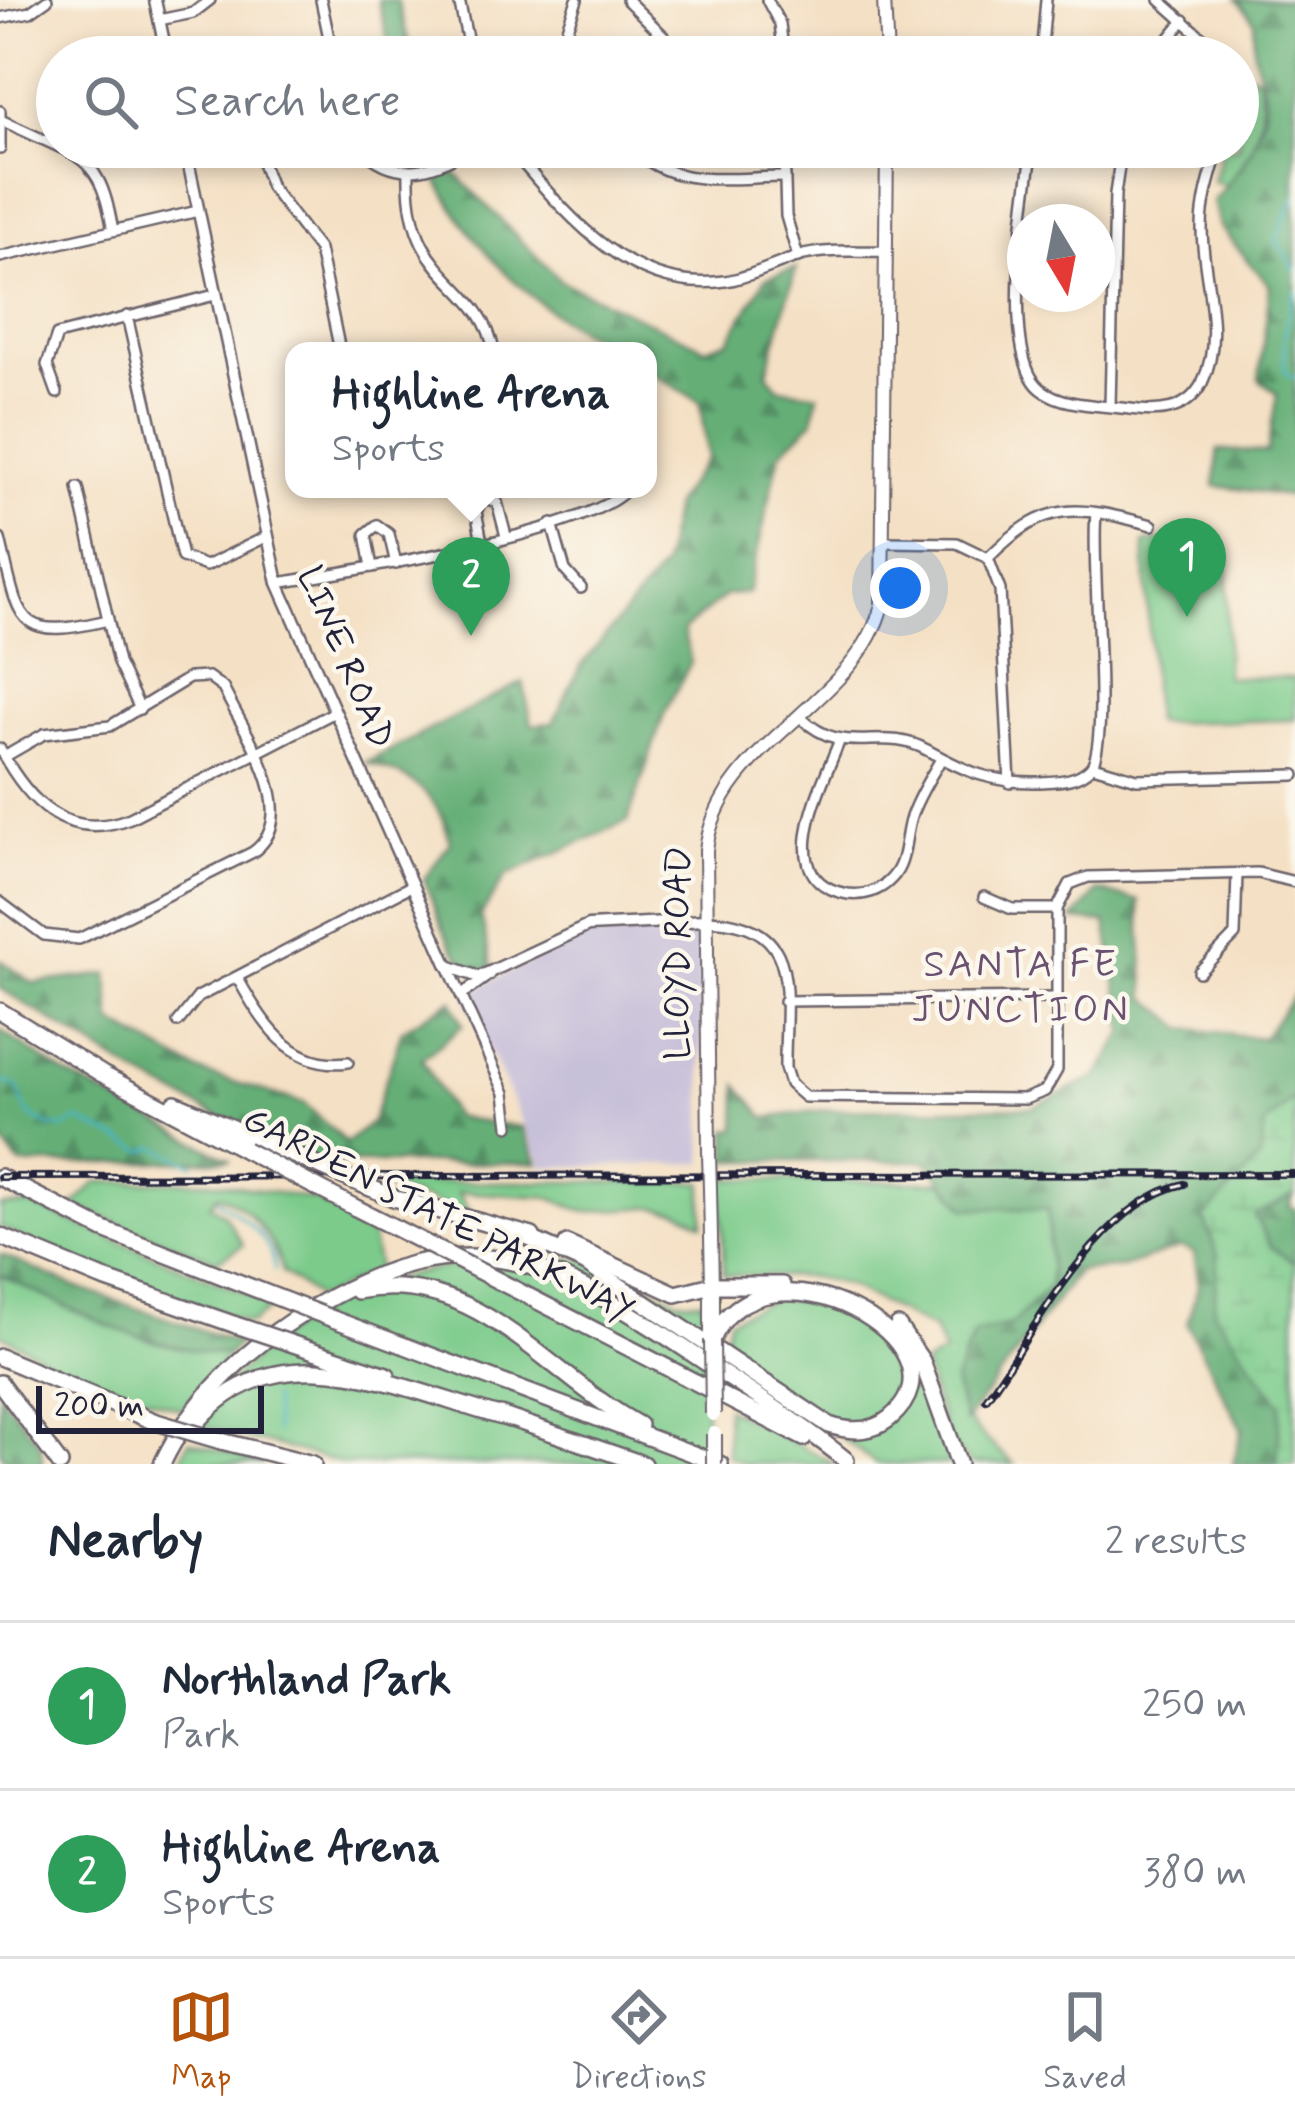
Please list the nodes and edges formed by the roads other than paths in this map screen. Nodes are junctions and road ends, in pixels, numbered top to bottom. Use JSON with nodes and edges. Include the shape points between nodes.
{"nodes":[{"id":1,"x":47,"y":0,"type":"edge"},
{"id":2,"x":155,"y":0,"type":"edge"},
{"id":3,"x":210,"y":0,"type":"edge"},
{"id":4,"x":321,"y":0,"type":"edge"},
{"id":5,"x":459,"y":0,"type":"edge"},
{"id":6,"x":577,"y":0,"type":"edge"},
{"id":7,"x":627,"y":0,"type":"edge"},
{"id":8,"x":766,"y":0,"type":"edge"},
{"id":9,"x":884,"y":0,"type":"edge"},
{"id":10,"x":1046,"y":0,"type":"edge"},
{"id":11,"x":1160,"y":0,"type":"edge"},
{"id":12,"x":0,"y":18,"type":"edge"},
{"id":13,"x":159,"y":20,"type":"junction"},
{"id":14,"x":1184,"y":20,"type":"junction"},
{"id":15,"x":162,"y":36,"type":"edge"},
{"id":16,"x":329,"y":36,"type":"edge"},
{"id":17,"x":467,"y":36,"type":"edge"},
{"id":18,"x":567,"y":36,"type":"edge"},
{"id":19,"x":664,"y":36,"type":"edge"},
{"id":20,"x":782,"y":36,"type":"edge"},
{"id":21,"x":886,"y":36,"type":"edge"},
{"id":22,"x":1043,"y":36,"type":"edge"},
{"id":23,"x":1171,"y":36,"type":"edge"},
{"id":24,"x":1201,"y":36,"type":"edge"},
{"id":25,"x":2,"y":116,"type":"edge"},
{"id":26,"x":36,"y":135,"type":"edge"},
{"id":27,"x":0,"y":149,"type":"edge"},
{"id":28,"x":92,"y":168,"type":"edge"},
{"id":29,"x":189,"y":168,"type":"edge"},
{"id":30,"x":264,"y":168,"type":"edge"},
{"id":31,"x":394,"y":168,"type":"edge"},
{"id":32,"x":435,"y":168,"type":"edge"},
{"id":33,"x":527,"y":168,"type":"edge"},
{"id":34,"x":657,"y":168,"type":"edge"},
{"id":35,"x":784,"y":168,"type":"edge"},
{"id":36,"x":887,"y":168,"type":"edge"},
{"id":37,"x":1030,"y":168,"type":"edge"},
{"id":38,"x":1118,"y":168,"type":"edge"},
{"id":39,"x":1214,"y":168,"type":"edge"},
{"id":40,"x":409,"y":172,"type":"junction"},
{"id":41,"x":784,"y":177,"type":"junction"},
{"id":42,"x":198,"y":211,"type":"junction"},
{"id":43,"x":113,"y":230,"type":"junction"},
{"id":44,"x":886,"y":251,"type":"junction"},
{"id":45,"x":0,"y":257,"type":"edge"},
{"id":46,"x":797,"y":257,"type":"junction"},
{"id":47,"x":215,"y":295,"type":"junction"},
{"id":48,"x":128,"y":316,"type":"junction"},
{"id":49,"x":338,"y":342,"type":"edge"},
{"id":50,"x":491,"y":342,"type":"edge"},
{"id":51,"x":57,"y":393,"type":"dead end"},
{"id":52,"x":1110,"y":406,"type":"junction"},
{"id":53,"x":78,"y":488,"type":"dead end"},
{"id":54,"x":616,"y":498,"type":"edge"},
{"id":55,"x":1096,"y":515,"type":"junction"},
{"id":56,"x":552,"y":524,"type":"junction"},
{"id":57,"x":1152,"y":525,"type":"dead end"},
{"id":58,"x":506,"y":536,"type":"junction"},
{"id":59,"x":266,"y":537,"type":"junction"},
{"id":60,"x":0,"y":539,"type":"edge"},
{"id":61,"x":482,"y":542,"type":"junction"},
{"id":62,"x":885,"y":542,"type":"junction"},
{"id":63,"x":988,"y":558,"type":"junction"},
{"id":64,"x":396,"y":563,"type":"junction"},
{"id":65,"x":372,"y":568,"type":"junction"},
{"id":66,"x":278,"y":584,"type":"junction"},
{"id":67,"x":581,"y":588,"type":"dead end"},
{"id":68,"x":109,"y":620,"type":"junction"},
{"id":69,"x":140,"y":709,"type":"junction"},
{"id":70,"x":331,"y":713,"type":"junction"},
{"id":71,"x":800,"y":717,"type":"junction"},
{"id":72,"x":839,"y":742,"type":"junction"},
{"id":73,"x":2,"y":753,"type":"edge"},
{"id":74,"x":254,"y":754,"type":"junction"},
{"id":75,"x":941,"y":759,"type":"junction"},
{"id":76,"x":1093,"y":766,"type":"junction"},
{"id":77,"x":1295,"y":775,"type":"edge"},
{"id":78,"x":1010,"y":783,"type":"junction"},
{"id":79,"x":1238,"y":874,"type":"junction"},
{"id":80,"x":1295,"y":882,"type":"edge"},
{"id":81,"x":411,"y":886,"type":"junction"},
{"id":82,"x":984,"y":897,"type":"dead end"},
{"id":83,"x":0,"y":902,"type":"edge"},
{"id":84,"x":1057,"y":909,"type":"junction"},
{"id":85,"x":706,"y":920,"type":"junction"},
{"id":86,"x":448,"y":966,"type":"junction"},
{"id":87,"x":1199,"y":972,"type":"dead end"},
{"id":88,"x":489,"y":975,"type":"junction"},
{"id":89,"x":237,"y":977,"type":"junction"},
{"id":90,"x":461,"y":994,"type":"junction"},
{"id":91,"x":1057,"y":998,"type":"junction"},
{"id":92,"x":784,"y":1001,"type":"junction"},
{"id":93,"x":0,"y":1011,"type":"edge"},
{"id":94,"x":178,"y":1022,"type":"dead end"},
{"id":95,"x":348,"y":1062,"type":"dead end"},
{"id":96,"x":102,"y":1074,"type":"junction"},
{"id":97,"x":509,"y":1126,"type":"dead end"},
{"id":98,"x":0,"y":1177,"type":"edge"},
{"id":99,"x":522,"y":1234,"type":"junction"},
{"id":100,"x":0,"y":1236,"type":"edge"},
{"id":101,"x":712,"y":1285,"type":"junction"},
{"id":102,"x":330,"y":1298,"type":"junction"},
{"id":103,"x":712,"y":1340,"type":"junction"},
{"id":104,"x":0,"y":1357,"type":"edge"},
{"id":105,"x":0,"y":1383,"type":"edge"},
{"id":106,"x":510,"y":1418,"type":"junction"},
{"id":107,"x":678,"y":1448,"type":"junction"},
{"id":108,"x":850,"y":1462,"type":"edge"},
{"id":109,"x":60,"y":1464,"type":"edge"},
{"id":110,"x":162,"y":1464,"type":"edge"},
{"id":111,"x":171,"y":1464,"type":"edge"},
{"id":112,"x":313,"y":1464,"type":"edge"},
{"id":113,"x":643,"y":1464,"type":"edge"},
{"id":114,"x":717,"y":1464,"type":"edge"},
{"id":115,"x":958,"y":1464,"type":"edge"}],
"edges":[{"from":1,"to":12,"type":"street"},
{"from":2,"to":13,"type":"street"},
{"from":3,"to":13,"type":"street","via":[[193,14]]},
{"from":4,"to":16,"type":"street"},
{"from":5,"to":17,"type":"street"},
{"from":6,"to":18,"type":"street"},
{"from":7,"to":19,"type":"street"},
{"from":8,"to":20,"type":"street"},
{"from":9,"to":21,"type":"main road"},
{"from":10,"to":22,"type":"street"},
{"from":11,"to":14,"type":"street"},
{"from":13,"to":15,"type":"street"},
{"from":14,"to":23,"type":"street"},
{"from":14,"to":24,"type":"street"},
{"from":25,"to":26,"type":"street"},
{"from":25,"to":27,"type":"street"},
{"from":28,"to":43,"type":"street"},
{"from":29,"to":42,"type":"street","name":"LINE ROAD"},
{"from":30,"to":49,"type":"street","via":[[319,250]]},
{"from":31,"to":40,"type":"street"},
{"from":32,"to":40,"type":"street"},
{"from":33,"to":46,"type":"street","via":[[583,232],[616,255],[706,283]]},
{"from":34,"to":41,"type":"street","via":[[682,176]]},
{"from":35,"to":41,"type":"street"},
{"from":36,"to":44,"type":"main road","name":"LLOYD ROAD"},
{"from":37,"to":52,"type":"street","via":[[1021,238],[1024,364],[1052,396]]},
{"from":38,"to":52,"type":"street"},
{"from":39,"to":52,"type":"street","via":[[1203,210],[1213,312],[1204,377],[1173,409]]},
{"from":40,"to":50,"type":"street","via":[[417,241]]},
{"from":41,"to":46,"type":"street"},
{"from":42,"to":43,"type":"street"},
{"from":42,"to":47,"type":"street","name":"LINE ROAD"},
{"from":43,"to":45,"type":"street"},
{"from":44,"to":46,"type":"street"},
{"from":44,"to":62,"type":"main road","name":"LLOYD ROAD"},
{"from":47,"to":48,"type":"street"},
{"from":47,"to":59,"type":"street","name":"LINE ROAD"},
{"from":48,"to":51,"type":"street","via":[[52,339],[48,371]]},
{"from":48,"to":59,"type":"street","via":[[182,557],[206,566]]},
{"from":53,"to":68,"type":"street"},
{"from":54,"to":56,"type":"street"},
{"from":55,"to":57,"type":"street"},
{"from":55,"to":63,"type":"street","via":[[1042,514]]},
{"from":55,"to":76,"type":"street","via":[[1101,736]]},
{"from":56,"to":58,"type":"street"},
{"from":56,"to":67,"type":"street","via":[[565,571]]},
{"from":58,"to":61,"type":"street"},
{"from":58,"to":61,"type":"street","via":[[497,502],[483,499],[476,507]]},
{"from":59,"to":66,"type":"street","name":"LINE ROAD"},
{"from":60,"to":68,"type":"street","via":[[15,603],[29,622],[59,631]]},
{"from":61,"to":64,"type":"street"},
{"from":62,"to":63,"type":"street","via":[[957,543]]},
{"from":62,"to":71,"type":"main road","name":"LLOYD ROAD","via":[[883,604],[872,637]]},
{"from":63,"to":78,"type":"street","via":[[1000,590]]},
{"from":64,"to":65,"type":"street"},
{"from":64,"to":65,"type":"street","via":[[377,525],[365,539]]},
{"from":65,"to":66,"type":"street"},
{"from":66,"to":70,"type":"street","name":"LINE ROAD"},
{"from":68,"to":69,"type":"street"},
{"from":69,"to":73,"type":"street","via":[[101,729],[38,736]]},
{"from":69,"to":74,"type":"street","via":[[189,678],[208,676],[223,688]]},
{"from":70,"to":74,"type":"street"},
{"from":70,"to":81,"type":"street","name":"LINE ROAD"},
{"from":71,"to":72,"type":"street"},
{"from":71,"to":85,"type":"main road","name":"LLOYD ROAD","via":[[716,809],[706,850]]},
{"from":72,"to":75,"type":"street","via":[[902,741]]},
{"from":72,"to":75,"type":"street","via":[[810,805],[808,849],[821,879],[850,894],[878,890],[896,873],[915,806]]},
{"from":73,"to":74,"type":"street","via":[[38,806],[94,826],[130,818]]},
{"from":74,"to":83,"type":"street","via":[[276,813],[253,852],[79,939],[44,935]]},
{"from":75,"to":78,"type":"street"},
{"from":76,"to":77,"type":"street","via":[[1137,779]]},
{"from":76,"to":78,"type":"street","via":[[1062,781]]},
{"from":79,"to":80,"type":"street"},
{"from":79,"to":84,"type":"street","via":[[1082,878]]},
{"from":79,"to":87,"type":"street","via":[[1235,935]]},
{"from":81,"to":86,"type":"street","name":"LINE ROAD"},
{"from":81,"to":89,"type":"street"},
{"from":82,"to":84,"type":"street","via":[[1004,908]]},
{"from":84,"to":91,"type":"street"},
{"from":85,"to":88,"type":"street","via":[[588,926]]},
{"from":85,"to":92,"type":"street","via":[[746,923],[770,938],[782,958]]},
{"from":85,"to":101,"type":"main road","name":"LLOYD ROAD","bridge":true},
{"from":86,"to":88,"type":"street"},
{"from":86,"to":90,"type":"street","name":"LINE ROAD"},
{"from":88,"to":90,"type":"street"},
{"from":89,"to":94,"type":"street","via":[[191,1002]]},
{"from":89,"to":95,"type":"street","via":[[281,1042],[321,1063]]},
{"from":90,"to":97,"type":"street","name":"LINE ROAD","via":[[505,1094]]},
{"from":91,"to":92,"type":"street"},
{"from":91,"to":92,"type":"street","via":[[1055,1078],[1025,1099],[805,1097],[786,1076]]},
{"from":93,"to":96,"type":"highway","name":"GARDEN STATE PARKWAY"},
{"from":96,"to":99,"type":"highway","bridge":true,"via":[[394,1198]]},
{"from":96,"to":108,"type":"highway","name":"GARDEN STATE PARKWAY","bridge":true},
{"from":98,"to":107,"type":"highway","bridge":true,"via":[[104,1231]]},
{"from":99,"to":101,"type":"highway","via":[[587,1251],[669,1292]]},
{"from":99,"to":103,"type":"highway","via":[[585,1263],[829,1425],[877,1426],[909,1387],[909,1362],[894,1335],[863,1312],[819,1298],[745,1300]]},
{"from":100,"to":106,"type":"highway","bridge":true},
{"from":101,"to":103,"type":"main road","name":"LLOYD ROAD"},
{"from":101,"to":115,"type":"highway","via":[[816,1288],[882,1312],[918,1353]]},
{"from":102,"to":107,"type":"highway","via":[[400,1287],[470,1304],[602,1403]]},
{"from":102,"to":108,"type":"highway","via":[[435,1260],[493,1257],[546,1268],[608,1296]]},
{"from":102,"to":110,"type":"highway","via":[[230,1370]]},
{"from":103,"to":114,"type":"main road","name":"LLOYD ROAD","bridge":true},
{"from":104,"to":112,"type":"highway","bridge":true,"via":[[153,1420]]},
{"from":105,"to":109,"type":"highway"},
{"from":106,"to":111,"type":"highway","via":[[343,1373],[286,1370],[218,1401]]},
{"from":106,"to":113,"type":"highway"},
{"from":107,"to":114,"type":"highway"}]}
